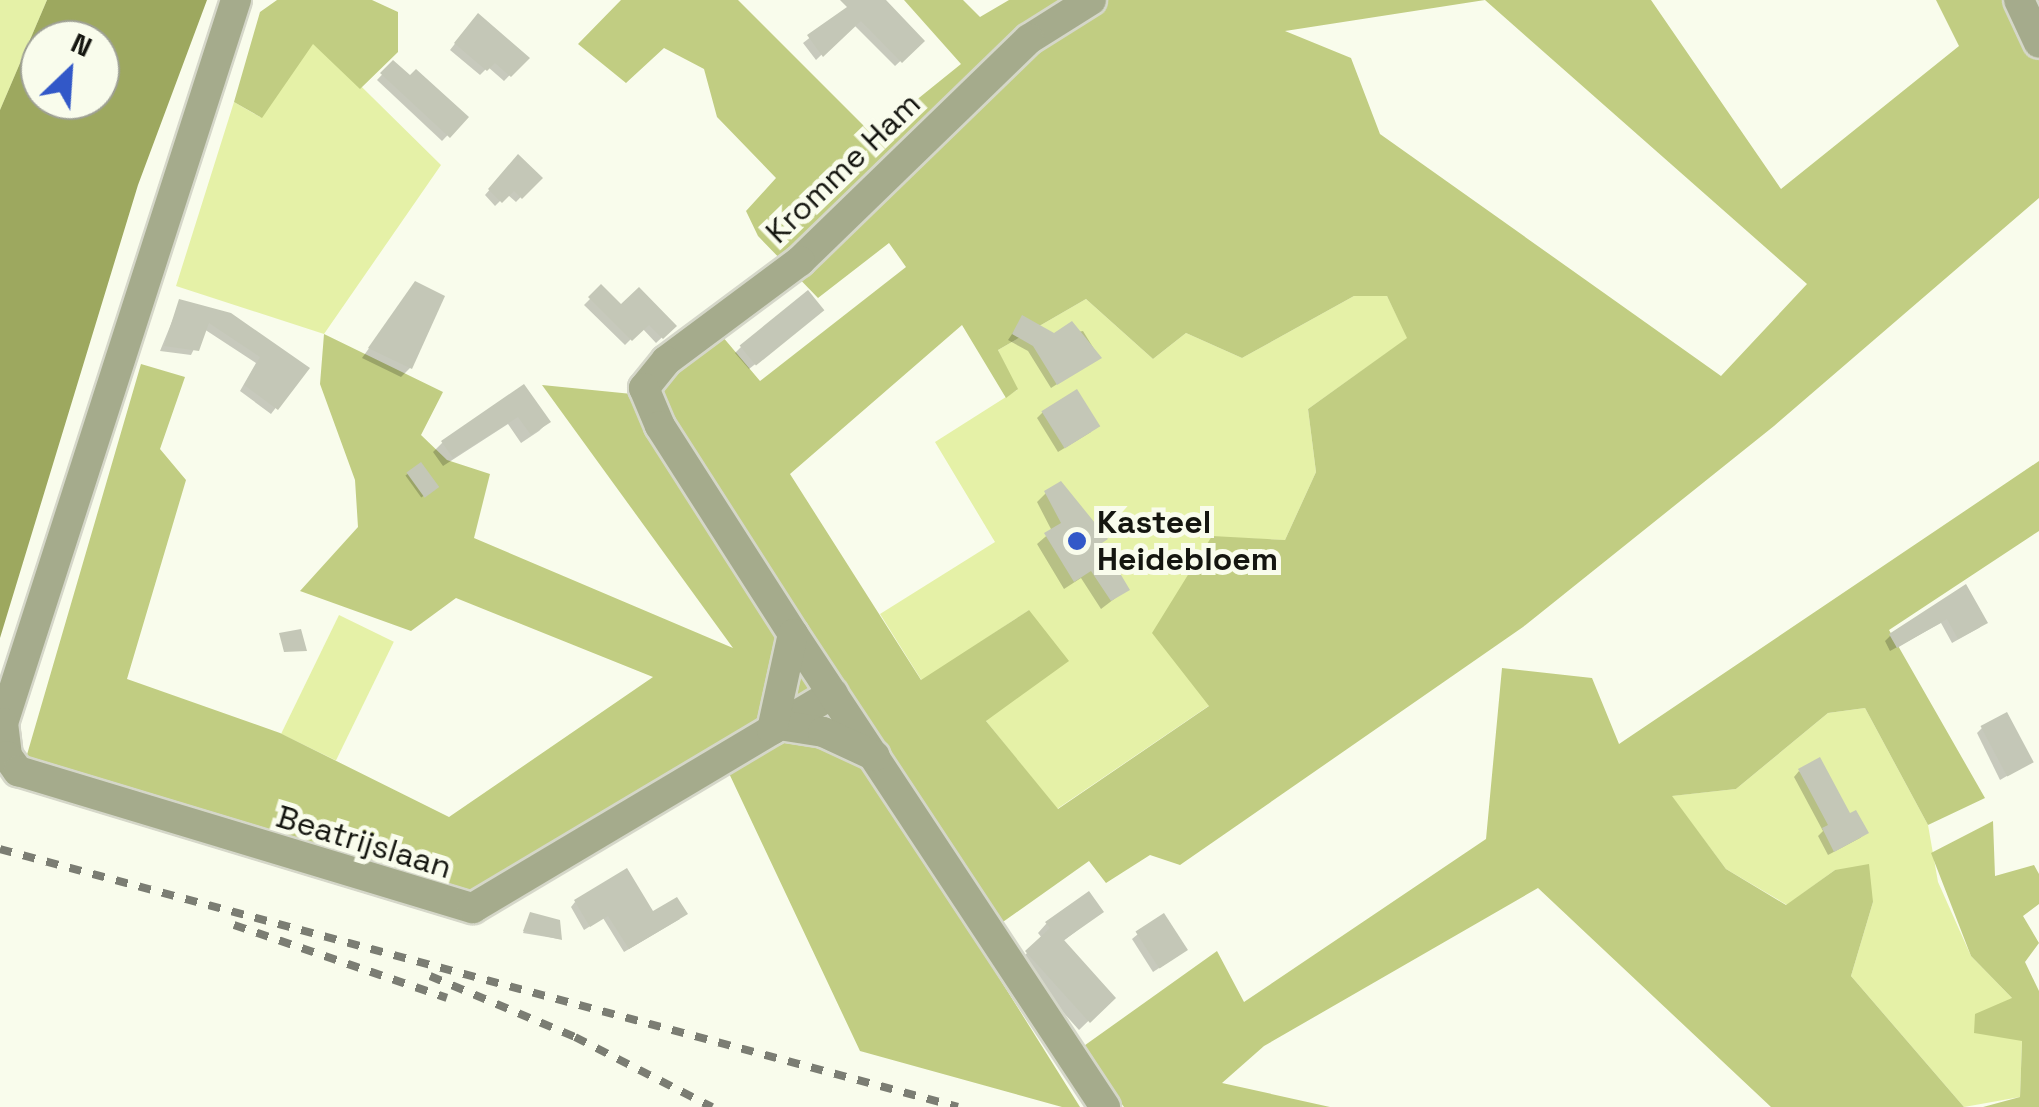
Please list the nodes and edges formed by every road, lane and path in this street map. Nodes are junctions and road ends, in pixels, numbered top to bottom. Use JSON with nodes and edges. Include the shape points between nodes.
{"nodes":[{"id":1,"x":236,"y":0,"type":"edge"},
{"id":2,"x":1091,"y":0,"type":"edge"},
{"id":3,"x":2018,"y":0,"type":"edge"},
{"id":4,"x":2039,"y":43,"type":"edge"},
{"id":5,"x":793,"y":634,"type":"junction"},
{"id":6,"x":833,"y":693,"type":"junction"},
{"id":7,"x":776,"y":728,"type":"junction"},
{"id":8,"x":875,"y":756,"type":"junction"},
{"id":9,"x":1104,"y":1107,"type":"edge"}],
"edges":[{"from":1,"to":7,"type":"street","name":"Beatrijslaan","via":[[3,723],[8,756],[18,771],[473,908]]},
{"from":2,"to":5,"type":"street","name":"Kromme Ham","via":[[1029,39],[800,260],[666,361],[644,388],[660,426]]},
{"from":3,"to":4,"type":"street"},
{"from":5,"to":6,"type":"street"},
{"from":5,"to":7,"type":"street"},
{"from":6,"to":7,"type":"street","name":"Beatrijslaan"},
{"from":6,"to":8,"type":"street"},
{"from":7,"to":8,"type":"street","via":[[823,732]]},
{"from":8,"to":9,"type":"street"}]}
